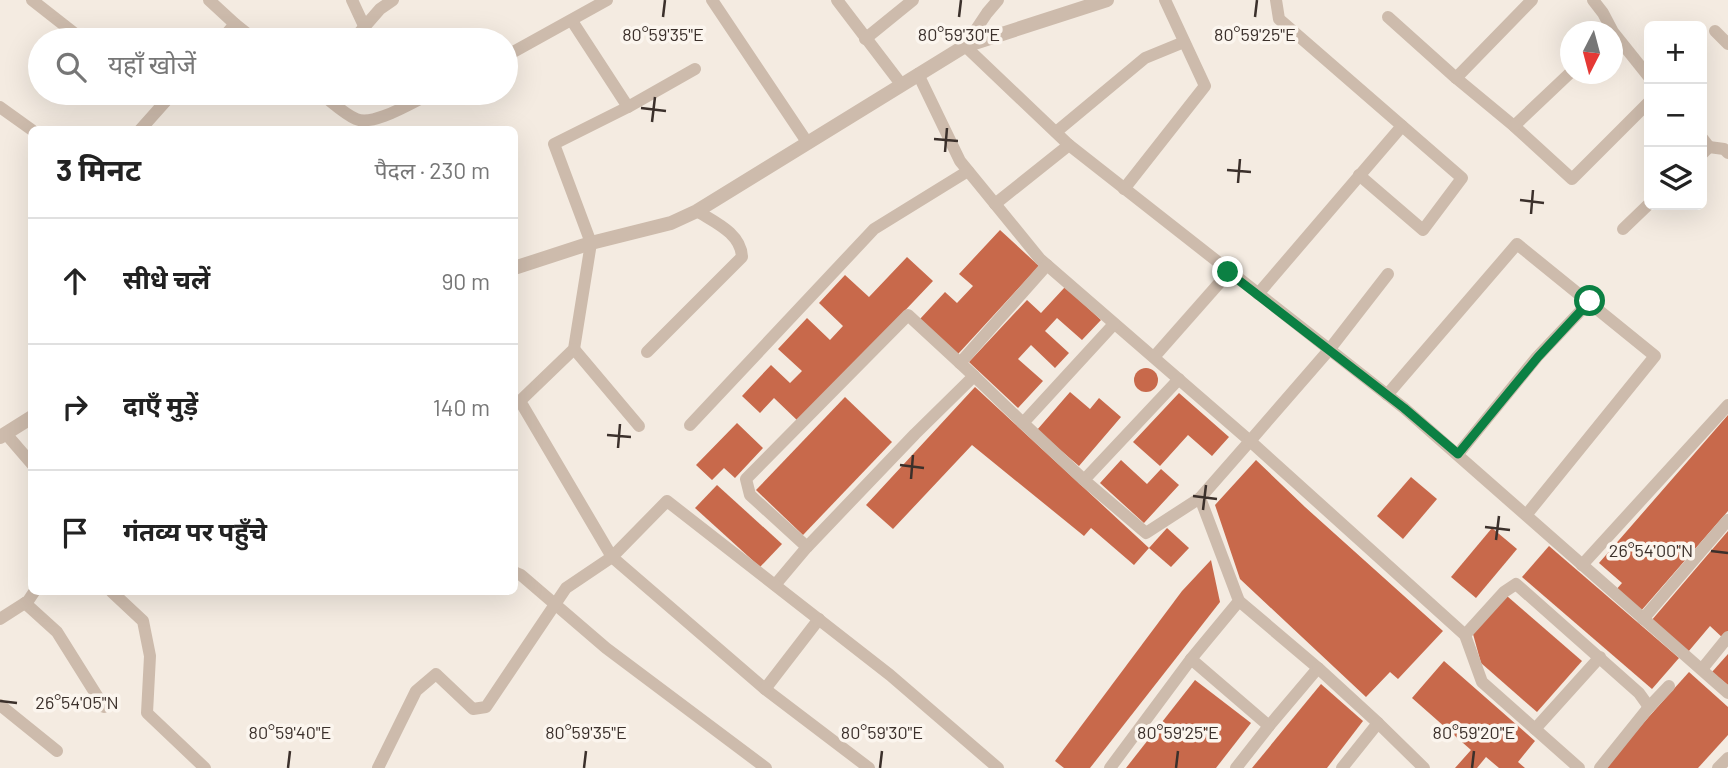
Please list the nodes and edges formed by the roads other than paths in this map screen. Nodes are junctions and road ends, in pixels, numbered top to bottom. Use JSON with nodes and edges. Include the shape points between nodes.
{"nodes":[{"id":1,"x":32,"y":0,"type":"edge"},
{"id":2,"x":209,"y":0,"type":"edge"},
{"id":3,"x":352,"y":0,"type":"edge"},
{"id":4,"x":393,"y":0,"type":"edge"},
{"id":5,"x":607,"y":0,"type":"edge"},
{"id":6,"x":712,"y":0,"type":"edge"},
{"id":7,"x":837,"y":0,"type":"edge"},
{"id":8,"x":913,"y":0,"type":"edge"},
{"id":9,"x":999,"y":0,"type":"edge"},
{"id":10,"x":1107,"y":0,"type":"edge"},
{"id":11,"x":1165,"y":0,"type":"edge"},
{"id":12,"x":1276,"y":0,"type":"edge"},
{"id":13,"x":1532,"y":0,"type":"edge"},
{"id":14,"x":1593,"y":0,"type":"edge"},
{"id":15,"x":1388,"y":16,"type":"dead end"},
{"id":16,"x":572,"y":21,"type":"junction"},
{"id":17,"x":1606,"y":21,"type":"edge"},
{"id":18,"x":235,"y":24,"type":"junction"},
{"id":19,"x":68,"y":28,"type":"edge"},
{"id":20,"x":231,"y":28,"type":"edge"},
{"id":21,"x":240,"y":28,"type":"edge"},
{"id":22,"x":365,"y":28,"type":"joint"},
{"id":23,"x":1715,"y":31,"type":"dead end"},
{"id":24,"x":865,"y":39,"type":"junction"},
{"id":25,"x":1184,"y":42,"type":"junction"},
{"id":26,"x":1623,"y":44,"type":"edge"},
{"id":27,"x":1728,"y":44,"type":"edge"},
{"id":28,"x":965,"y":47,"type":"junction"},
{"id":29,"x":518,"y":50,"type":"edge"},
{"id":30,"x":695,"y":69,"type":"dead end"},
{"id":31,"x":1644,"y":71,"type":"edge"},
{"id":32,"x":918,"y":74,"type":"junction"},
{"id":33,"x":1456,"y":78,"type":"junction"},
{"id":34,"x":1560,"y":82,"type":"edge"},
{"id":35,"x":901,"y":84,"type":"junction"},
{"id":36,"x":161,"y":105,"type":"edge"},
{"id":37,"x":336,"y":105,"type":"edge"},
{"id":38,"x":407,"y":105,"type":"edge"},
{"id":39,"x":0,"y":107,"type":"edge"},
{"id":40,"x":628,"y":107,"type":"junction"},
{"id":41,"x":1644,"y":108,"type":"edge"},
{"id":42,"x":143,"y":126,"type":"edge"},
{"id":43,"x":1402,"y":126,"type":"junction"},
{"id":44,"x":1514,"y":126,"type":"junction"},
{"id":45,"x":28,"y":127,"type":"edge"},
{"id":46,"x":1056,"y":132,"type":"junction"},
{"id":47,"x":807,"y":142,"type":"junction"},
{"id":48,"x":1069,"y":145,"type":"junction"},
{"id":49,"x":1707,"y":147,"type":"edge"},
{"id":50,"x":1728,"y":153,"type":"edge"},
{"id":51,"x":968,"y":171,"type":"junction"},
{"id":52,"x":1359,"y":175,"type":"junction"},
{"id":53,"x":1124,"y":189,"type":"junction"},
{"id":54,"x":995,"y":204,"type":"junction"},
{"id":55,"x":1644,"y":209,"type":"edge"},
{"id":56,"x":697,"y":211,"type":"junction"},
{"id":57,"x":1622,"y":229,"type":"dead end"},
{"id":58,"x":591,"y":243,"type":"junction"},
{"id":59,"x":1047,"y":265,"type":"junction"},
{"id":60,"x":518,"y":267,"type":"edge"},
{"id":61,"x":1228,"y":272,"type":"junction"},
{"id":62,"x":1388,"y":274,"type":"dead end"},
{"id":63,"x":1258,"y":294,"type":"junction"},
{"id":64,"x":1590,"y":301,"type":"junction"},
{"id":65,"x":1114,"y":324,"type":"junction"},
{"id":66,"x":574,"y":349,"type":"junction"},
{"id":67,"x":1329,"y":350,"type":"junction"},
{"id":68,"x":647,"y":352,"type":"dead end"},
{"id":69,"x":1154,"y":357,"type":"junction"},
{"id":70,"x":960,"y":363,"type":"junction"},
{"id":71,"x":974,"y":376,"type":"junction"},
{"id":72,"x":1178,"y":379,"type":"junction"},
{"id":73,"x":1387,"y":395,"type":"junction"},
{"id":74,"x":1728,"y":405,"type":"edge"},
{"id":75,"x":28,"y":420,"type":"edge"},
{"id":76,"x":1023,"y":423,"type":"junction"},
{"id":77,"x":690,"y":425,"type":"dead end"},
{"id":78,"x":639,"y":426,"type":"dead end"},
{"id":79,"x":3,"y":436,"type":"edge"},
{"id":80,"x":1250,"y":441,"type":"junction"},
{"id":81,"x":1458,"y":454,"type":"junction"},
{"id":82,"x":28,"y":460,"type":"edge"},
{"id":83,"x":1084,"y":480,"type":"junction"},
{"id":84,"x":1200,"y":498,"type":"junction"},
{"id":85,"x":1527,"y":514,"type":"junction"},
{"id":86,"x":1728,"y":520,"type":"edge"},
{"id":87,"x":807,"y":547,"type":"junction"},
{"id":88,"x":612,"y":557,"type":"junction"},
{"id":89,"x":1582,"y":565,"type":"junction"},
{"id":90,"x":518,"y":574,"type":"edge"},
{"id":91,"x":775,"y":585,"type":"junction"},
{"id":92,"x":32,"y":595,"type":"edge"},
{"id":93,"x":115,"y":595,"type":"edge"},
{"id":94,"x":1238,"y":601,"type":"junction"},
{"id":95,"x":25,"y":603,"type":"junction"},
{"id":96,"x":555,"y":604,"type":"junction"},
{"id":97,"x":0,"y":619,"type":"edge"},
{"id":98,"x":819,"y":619,"type":"junction"},
{"id":99,"x":1643,"y":619,"type":"junction"},
{"id":100,"x":1465,"y":635,"type":"junction"},
{"id":101,"x":1728,"y":637,"type":"edge"},
{"id":102,"x":1600,"y":657,"type":"junction"},
{"id":103,"x":1191,"y":659,"type":"junction"},
{"id":104,"x":1318,"y":668,"type":"junction"},
{"id":105,"x":1702,"y":669,"type":"junction"},
{"id":106,"x":1669,"y":686,"type":"dead end"},
{"id":107,"x":765,"y":689,"type":"junction"},
{"id":108,"x":1728,"y":693,"type":"edge"},
{"id":109,"x":0,"y":705,"type":"edge"},
{"id":110,"x":104,"y":707,"type":"dead end"},
{"id":111,"x":1649,"y":707,"type":"junction"},
{"id":112,"x":1378,"y":723,"type":"junction"},
{"id":113,"x":1269,"y":726,"type":"junction"},
{"id":114,"x":1535,"y":729,"type":"junction"},
{"id":115,"x":57,"y":751,"type":"dead end"},
{"id":116,"x":1728,"y":758,"type":"edge"},
{"id":117,"x":205,"y":768,"type":"edge"},
{"id":118,"x":378,"y":768,"type":"edge"},
{"id":119,"x":766,"y":768,"type":"edge"},
{"id":120,"x":869,"y":768,"type":"edge"},
{"id":121,"x":998,"y":768,"type":"edge"},
{"id":122,"x":1111,"y":768,"type":"edge"},
{"id":123,"x":1236,"y":768,"type":"edge"},
{"id":124,"x":1342,"y":768,"type":"edge"},
{"id":125,"x":1423,"y":768,"type":"edge"},
{"id":126,"x":1579,"y":768,"type":"edge"},
{"id":127,"x":1600,"y":768,"type":"edge"},
{"id":128,"x":1718,"y":768,"type":"edge"}],
"edges":[{"from":1,"to":19,"type":"street"},
{"from":2,"to":18,"type":"street"},
{"from":3,"to":22,"type":"street"},
{"from":4,"to":22,"type":"street"},
{"from":5,"to":16,"type":"street"},
{"from":6,"to":47,"type":"street"},
{"from":7,"to":24,"type":"street"},
{"from":8,"to":24,"type":"street"},
{"from":9,"to":28,"type":"street"},
{"from":10,"to":28,"type":"street"},
{"from":11,"to":25,"type":"street"},
{"from":12,"to":43,"type":"street","via":[[1279,19]]},
{"from":13,"to":33,"type":"street"},
{"from":14,"to":17,"type":"street"},
{"from":15,"to":33,"type":"street"},
{"from":16,"to":29,"type":"street"},
{"from":16,"to":40,"type":"street"},
{"from":18,"to":20,"type":"street"},
{"from":18,"to":21,"type":"street"},
{"from":23,"to":27,"type":"street"},
{"from":24,"to":35,"type":"street"},
{"from":25,"to":46,"type":"street","via":[[1145,58]]},
{"from":25,"to":53,"type":"street","via":[[1205,86]]},
{"from":26,"to":31,"type":"street"},
{"from":28,"to":32,"type":"street"},
{"from":28,"to":46,"type":"street"},
{"from":30,"to":40,"type":"street"},
{"from":32,"to":35,"type":"street"},
{"from":32,"to":51,"type":"street"},
{"from":33,"to":44,"type":"street"},
{"from":34,"to":44,"type":"street"},
{"from":35,"to":47,"type":"street"},
{"from":36,"to":42,"type":"street"},
{"from":37,"to":38,"type":"street","via":[[365,122]]},
{"from":39,"to":45,"type":"street"},
{"from":40,"to":58,"type":"street","via":[[554,144]]},
{"from":41,"to":44,"type":"street","via":[[1572,179]]},
{"from":43,"to":52,"type":"street"},
{"from":43,"to":52,"type":"street","via":[[1462,178],[1423,230]]},
{"from":46,"to":48,"type":"street"},
{"from":47,"to":56,"type":"street"},
{"from":48,"to":53,"type":"street"},
{"from":48,"to":54,"type":"street"},
{"from":49,"to":50,"type":"street"},
{"from":51,"to":54,"type":"street"},
{"from":51,"to":77,"type":"street","via":[[874,229]]},
{"from":52,"to":63,"type":"street"},
{"from":53,"to":61,"type":"street"},
{"from":54,"to":59,"type":"street"},
{"from":55,"to":57,"type":"street"},
{"from":56,"to":58,"type":"street","via":[[671,223]]},
{"from":56,"to":68,"type":"street","via":[[735,236],[742,257]]},
{"from":58,"to":60,"type":"street"},
{"from":58,"to":66,"type":"street"},
{"from":59,"to":65,"type":"street"},
{"from":59,"to":70,"type":"street"},
{"from":61,"to":63,"type":"street"},
{"from":61,"to":69,"type":"street"},
{"from":62,"to":67,"type":"street"},
{"from":63,"to":67,"type":"street"},
{"from":64,"to":73,"type":"street","via":[[1517,244]]},
{"from":64,"to":81,"type":"street"},
{"from":64,"to":85,"type":"street","via":[[1655,356]]},
{"from":65,"to":69,"type":"street"},
{"from":65,"to":76,"type":"street"},
{"from":66,"to":78,"type":"street"},
{"from":66,"to":88,"type":"street","via":[[520,401]]},
{"from":67,"to":73,"type":"street"},
{"from":67,"to":80,"type":"street"},
{"from":69,"to":72,"type":"street"},
{"from":70,"to":71,"type":"street"},
{"from":70,"to":87,"type":"street","via":[[908,315],[746,479],[750,495]]},
{"from":71,"to":76,"type":"street"},
{"from":71,"to":87,"type":"street"},
{"from":72,"to":80,"type":"street"},
{"from":72,"to":83,"type":"street"},
{"from":73,"to":81,"type":"street"},
{"from":74,"to":89,"type":"street"},
{"from":75,"to":79,"type":"street"},
{"from":76,"to":83,"type":"street"},
{"from":79,"to":82,"type":"street"},
{"from":80,"to":84,"type":"street"},
{"from":80,"to":100,"type":"street"},
{"from":81,"to":85,"type":"street"},
{"from":83,"to":84,"type":"street","via":[[1146,533]]},
{"from":84,"to":94,"type":"street"},
{"from":85,"to":89,"type":"street"},
{"from":86,"to":99,"type":"street"},
{"from":87,"to":91,"type":"street"},
{"from":88,"to":91,"type":"street","via":[[667,501]]},
{"from":88,"to":96,"type":"street","via":[[566,588]]},
{"from":88,"to":107,"type":"street"},
{"from":89,"to":99,"type":"street"},
{"from":90,"to":96,"type":"street"},
{"from":91,"to":98,"type":"street"},
{"from":92,"to":95,"type":"street"},
{"from":93,"to":117,"type":"street","via":[[143,621],[150,656],[147,713]]},
{"from":94,"to":103,"type":"street"},
{"from":94,"to":104,"type":"street"},
{"from":95,"to":97,"type":"street"},
{"from":95,"to":110,"type":"street","via":[[57,632]]},
{"from":96,"to":118,"type":"street","via":[[486,707],[473,709],[436,674],[416,691]]},
{"from":96,"to":119,"type":"street"},
{"from":98,"to":107,"type":"street"},
{"from":98,"to":121,"type":"street"},
{"from":99,"to":105,"type":"street"},
{"from":100,"to":102,"type":"street","via":[[1516,583]]},
{"from":100,"to":114,"type":"street","via":[[1482,682]]},
{"from":101,"to":105,"type":"street"},
{"from":102,"to":111,"type":"street"},
{"from":102,"to":114,"type":"street"},
{"from":103,"to":113,"type":"street"},
{"from":103,"to":122,"type":"street"},
{"from":104,"to":112,"type":"street"},
{"from":104,"to":113,"type":"street"},
{"from":105,"to":108,"type":"street"},
{"from":106,"to":111,"type":"street"},
{"from":107,"to":120,"type":"street"},
{"from":109,"to":115,"type":"street"},
{"from":111,"to":127,"type":"street"},
{"from":112,"to":124,"type":"street"},
{"from":112,"to":125,"type":"street"},
{"from":113,"to":123,"type":"street"},
{"from":114,"to":126,"type":"street"},
{"from":116,"to":128,"type":"street"}]}
